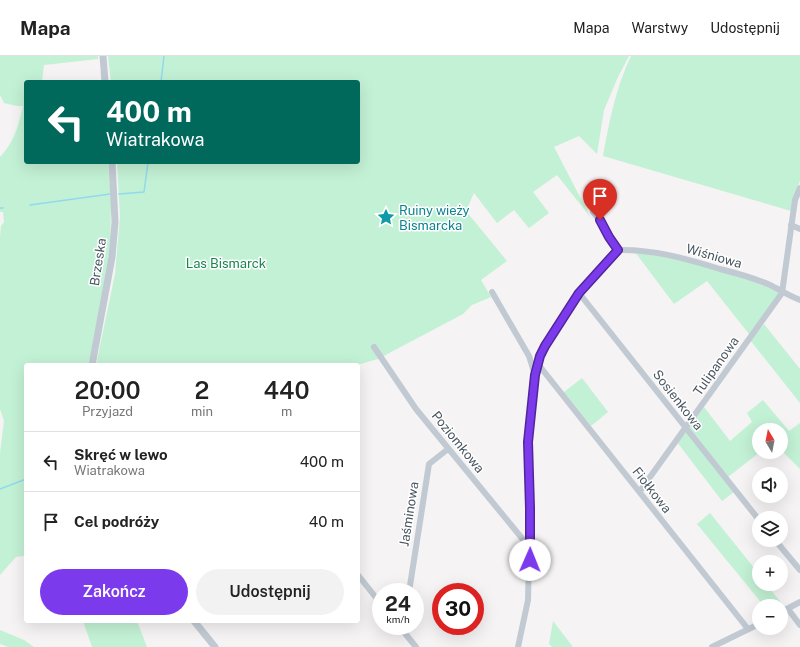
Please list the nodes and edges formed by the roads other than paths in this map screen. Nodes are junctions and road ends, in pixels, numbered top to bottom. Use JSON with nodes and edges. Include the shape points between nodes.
{"nodes":[{"id":1,"x":103,"y":56,"type":"edge"},
{"id":2,"x":105,"y":80,"type":"edge"},
{"id":3,"x":112,"y":164,"type":"edge"},
{"id":4,"x":800,"y":188,"type":"edge"},
{"id":5,"x":593,"y":212,"type":"dead end"},
{"id":6,"x":791,"y":225,"type":"junction"},
{"id":7,"x":800,"y":229,"type":"edge"},
{"id":8,"x":618,"y":250,"type":"junction"},
{"id":9,"x":492,"y":292,"type":"dead end"},
{"id":10,"x":782,"y":292,"type":"junction"},
{"id":11,"x":579,"y":293,"type":"junction"},
{"id":12,"x":800,"y":300,"type":"edge"},
{"id":13,"x":374,"y":347,"type":"dead end"},
{"id":14,"x":529,"y":356,"type":"junction"},
{"id":15,"x":540,"y":356,"type":"junction"},
{"id":16,"x":92,"y":363,"type":"edge"},
{"id":17,"x":538,"y":364,"type":"junction"},
{"id":18,"x":535,"y":375,"type":"junction"},
{"id":19,"x":686,"y":427,"type":"junction"},
{"id":20,"x":448,"y":449,"type":"junction"},
{"id":21,"x":640,"y":491,"type":"junction"},
{"id":22,"x":752,"y":511,"type":"edge"},
{"id":23,"x":781,"y":547,"type":"edge"},
{"id":24,"x":530,"y":548,"type":"junction"},
{"id":25,"x":800,"y":570,"type":"edge"},
{"id":26,"x":360,"y":578,"type":"edge"},
{"id":27,"x":410,"y":583,"type":"edge"},
{"id":28,"x":372,"y":593,"type":"edge"},
{"id":29,"x":800,"y":602,"type":"edge"},
{"id":30,"x":788,"y":609,"type":"joint"},
{"id":31,"x":196,"y":623,"type":"edge"},
{"id":32,"x":800,"y":625,"type":"edge"},
{"id":33,"x":752,"y":627,"type":"edge"},
{"id":34,"x":748,"y":629,"type":"junction"},
{"id":35,"x":407,"y":635,"type":"edge"},
{"id":36,"x":715,"y":646,"type":"edge"},
{"id":37,"x":215,"y":647,"type":"edge"},
{"id":38,"x":416,"y":647,"type":"edge"},
{"id":39,"x":518,"y":647,"type":"edge"}],
"edges":[{"from":1,"to":2,"type":"street"},
{"from":3,"to":16,"type":"street","name":"Brzeska","via":[[116,222]]},
{"from":4,"to":6,"type":"street","via":[[795,200]]},
{"from":5,"to":8,"type":"street"},
{"from":6,"to":7,"type":"street"},
{"from":6,"to":10,"type":"street"},
{"from":8,"to":10,"type":"street","name":"Wiśniowa","via":[[683,258],[732,272]]},
{"from":8,"to":11,"type":"street"},
{"from":9,"to":14,"type":"street"},
{"from":10,"to":12,"type":"street","name":"Wiśniowa"},
{"from":10,"to":19,"type":"street","name":"Tulipanowa"},
{"from":11,"to":15,"type":"street"},
{"from":11,"to":19,"type":"street","name":"Sosienkowa"},
{"from":13,"to":20,"type":"street","name":"Poziomkowa","via":[[416,409]]},
{"from":14,"to":15,"type":"street"},
{"from":14,"to":18,"type":"street"},
{"from":15,"to":17,"type":"street"},
{"from":17,"to":18,"type":"street"},
{"from":17,"to":21,"type":"street","name":"Fiołkowa"},
{"from":18,"to":24,"type":"street","via":[[528,442]]},
{"from":19,"to":21,"type":"street","name":"Tulipanowa"},
{"from":19,"to":22,"type":"street","name":"Sosienkowa"},
{"from":20,"to":24,"type":"street","name":"Poziomkowa"},
{"from":20,"to":27,"type":"street","name":"Jaśminowa","via":[[429,464]]},
{"from":21,"to":34,"type":"street","name":"Fiołkowa"},
{"from":23,"to":25,"type":"street"},
{"from":24,"to":39,"type":"street","via":[[528,600]]},
{"from":26,"to":28,"type":"street"},
{"from":29,"to":30,"type":"street"},
{"from":30,"to":32,"type":"street"},
{"from":31,"to":37,"type":"street"},
{"from":33,"to":34,"type":"street"},
{"from":34,"to":36,"type":"street"},
{"from":35,"to":38,"type":"street"}]}
